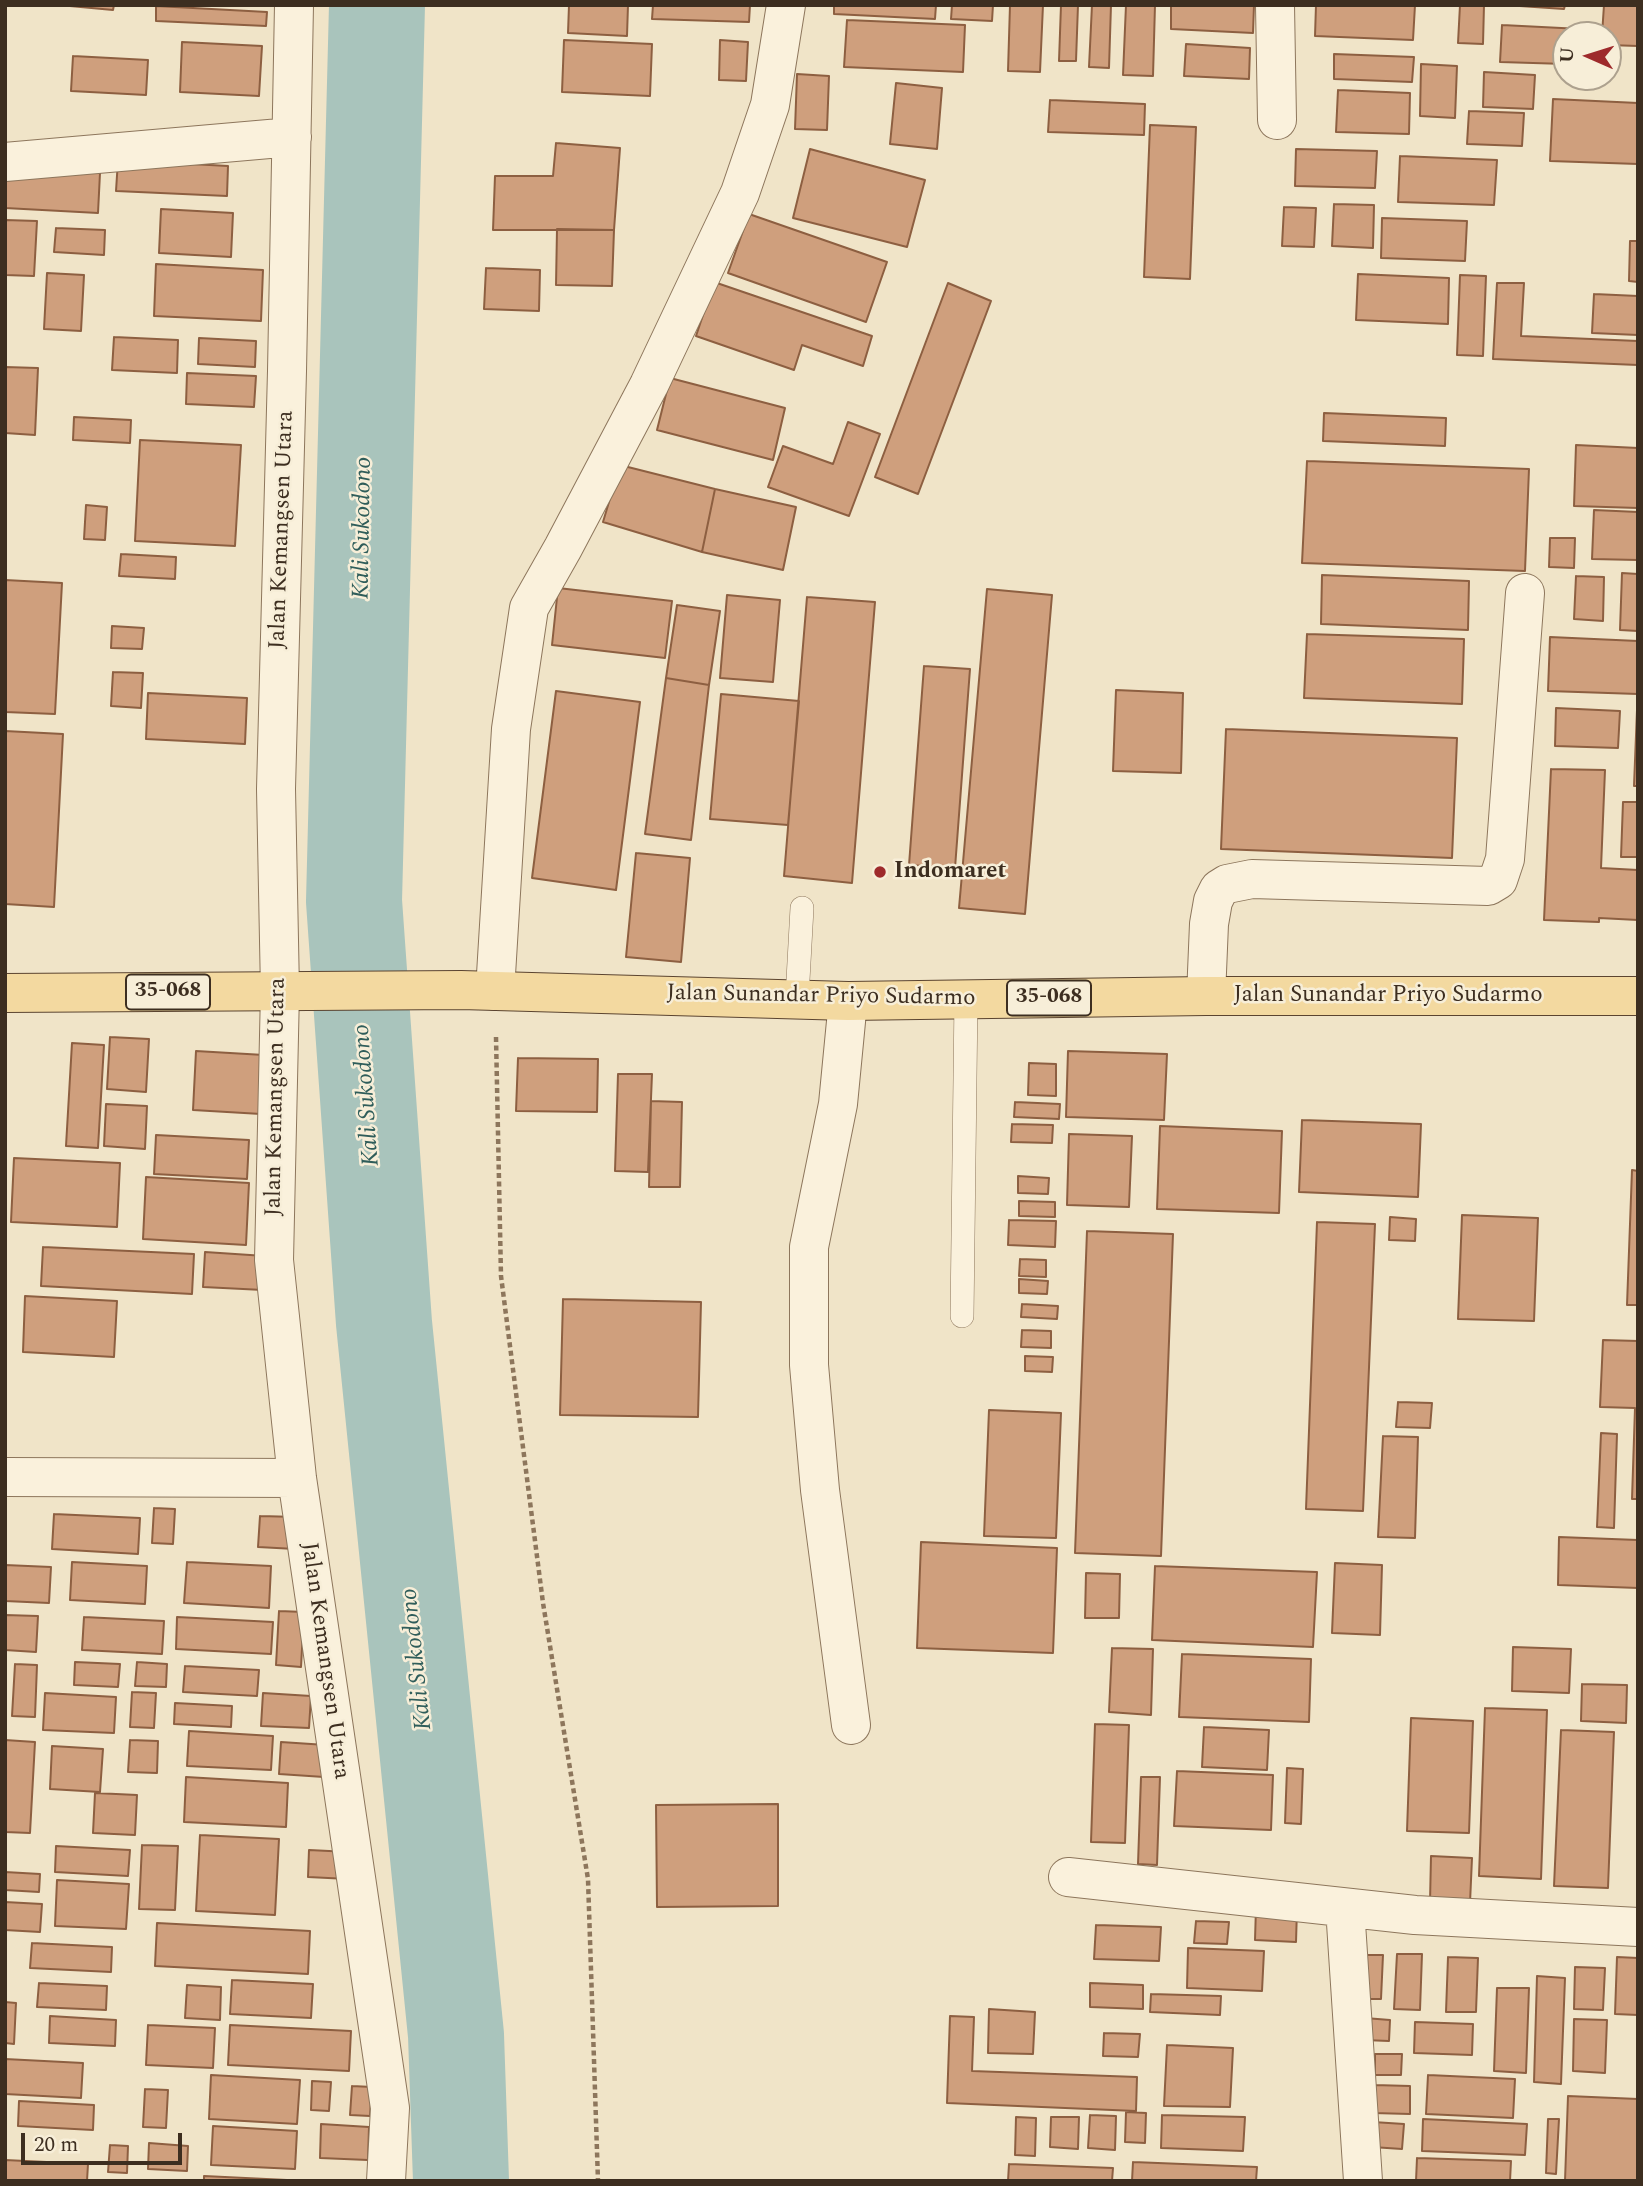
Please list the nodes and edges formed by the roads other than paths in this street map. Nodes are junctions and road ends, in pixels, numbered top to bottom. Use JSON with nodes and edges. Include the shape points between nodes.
{"nodes":[{"id":1,"x":294,"y":5,"type":"edge"},
{"id":2,"x":786,"y":5,"type":"edge"},
{"id":3,"x":1275,"y":5,"type":"edge"},
{"id":4,"x":1276,"y":120,"type":"dead end"},
{"id":5,"x":292,"y":136,"type":"junction"},
{"id":6,"x":5,"y":162,"type":"edge"},
{"id":7,"x":1525,"y":593,"type":"dead end"},
{"id":8,"x":802,"y":908,"type":"dead end"},
{"id":9,"x":280,"y":991,"type":"junction"},
{"id":10,"x":478,"y":991,"type":"junction"},
{"id":11,"x":5,"y":993,"type":"edge"},
{"id":12,"x":1206,"y":996,"type":"junction"},
{"id":13,"x":1638,"y":996,"type":"edge"},
{"id":14,"x":797,"y":998,"type":"junction"},
{"id":15,"x":966,"y":999,"type":"junction"},
{"id":16,"x":848,"y":1001,"type":"junction"},
{"id":17,"x":962,"y":1316,"type":"dead end"},
{"id":18,"x":5,"y":1477,"type":"edge"},
{"id":19,"x":297,"y":1478,"type":"junction"},
{"id":20,"x":851,"y":1725,"type":"dead end"},
{"id":21,"x":1068,"y":1877,"type":"dead end"},
{"id":22,"x":1345,"y":1908,"type":"junction"},
{"id":23,"x":1638,"y":1927,"type":"edge"},
{"id":24,"x":386,"y":2181,"type":"edge"},
{"id":25,"x":1363,"y":2181,"type":"edge"}],
"edges":[{"from":1,"to":5,"type":"street","name":"Jalan Kemangsen Utara"},
{"from":2,"to":10,"type":"street","via":[[770,104],[740,193],[649,385],[528,608]]},
{"from":3,"to":4,"type":"street"},
{"from":5,"to":6,"type":"street"},
{"from":5,"to":9,"type":"street","name":"Jalan Kemangsen Utara","via":[[276,789]]},
{"from":7,"to":12,"type":"street","via":[[1505,859],[1498,880],[1488,886],[1252,879],[1227,884],[1213,901]]},
{"from":8,"to":14,"type":"lane"},
{"from":9,"to":10,"type":"main road","name":"Jalan Sunandar Priyo Sudarmo","number":"35-068"},
{"from":9,"to":11,"type":"main road","name":"Jalan Sunandar Priyo Sudarmo","number":"35-068"},
{"from":9,"to":19,"type":"street","name":"Jalan Kemangsen Utara","via":[[274,1261]]},
{"from":10,"to":14,"type":"main road","name":"Jalan Sunandar Priyo Sudarmo","number":"35-068"},
{"from":12,"to":13,"type":"main road","name":"Jalan Sunandar Priyo Sudarmo","number":"35-068"},
{"from":12,"to":15,"type":"main road","name":"Jalan Sunandar Priyo Sudarmo","number":"35-068"},
{"from":14,"to":16,"type":"main road","name":"Jalan Sunandar Priyo Sudarmo","number":"35-068"},
{"from":15,"to":16,"type":"main road","name":"Jalan Sunandar Priyo Sudarmo","number":"35-068"},
{"from":15,"to":17,"type":"lane"},
{"from":16,"to":20,"type":"street","via":[[838,1104],[809,1247],[808,1365]]},
{"from":18,"to":19,"type":"street"},
{"from":19,"to":24,"type":"street","name":"Jalan Kemangsen Utara","via":[[390,2108]]},
{"from":21,"to":22,"type":"street"},
{"from":22,"to":23,"type":"street"},
{"from":22,"to":25,"type":"street"}]}
